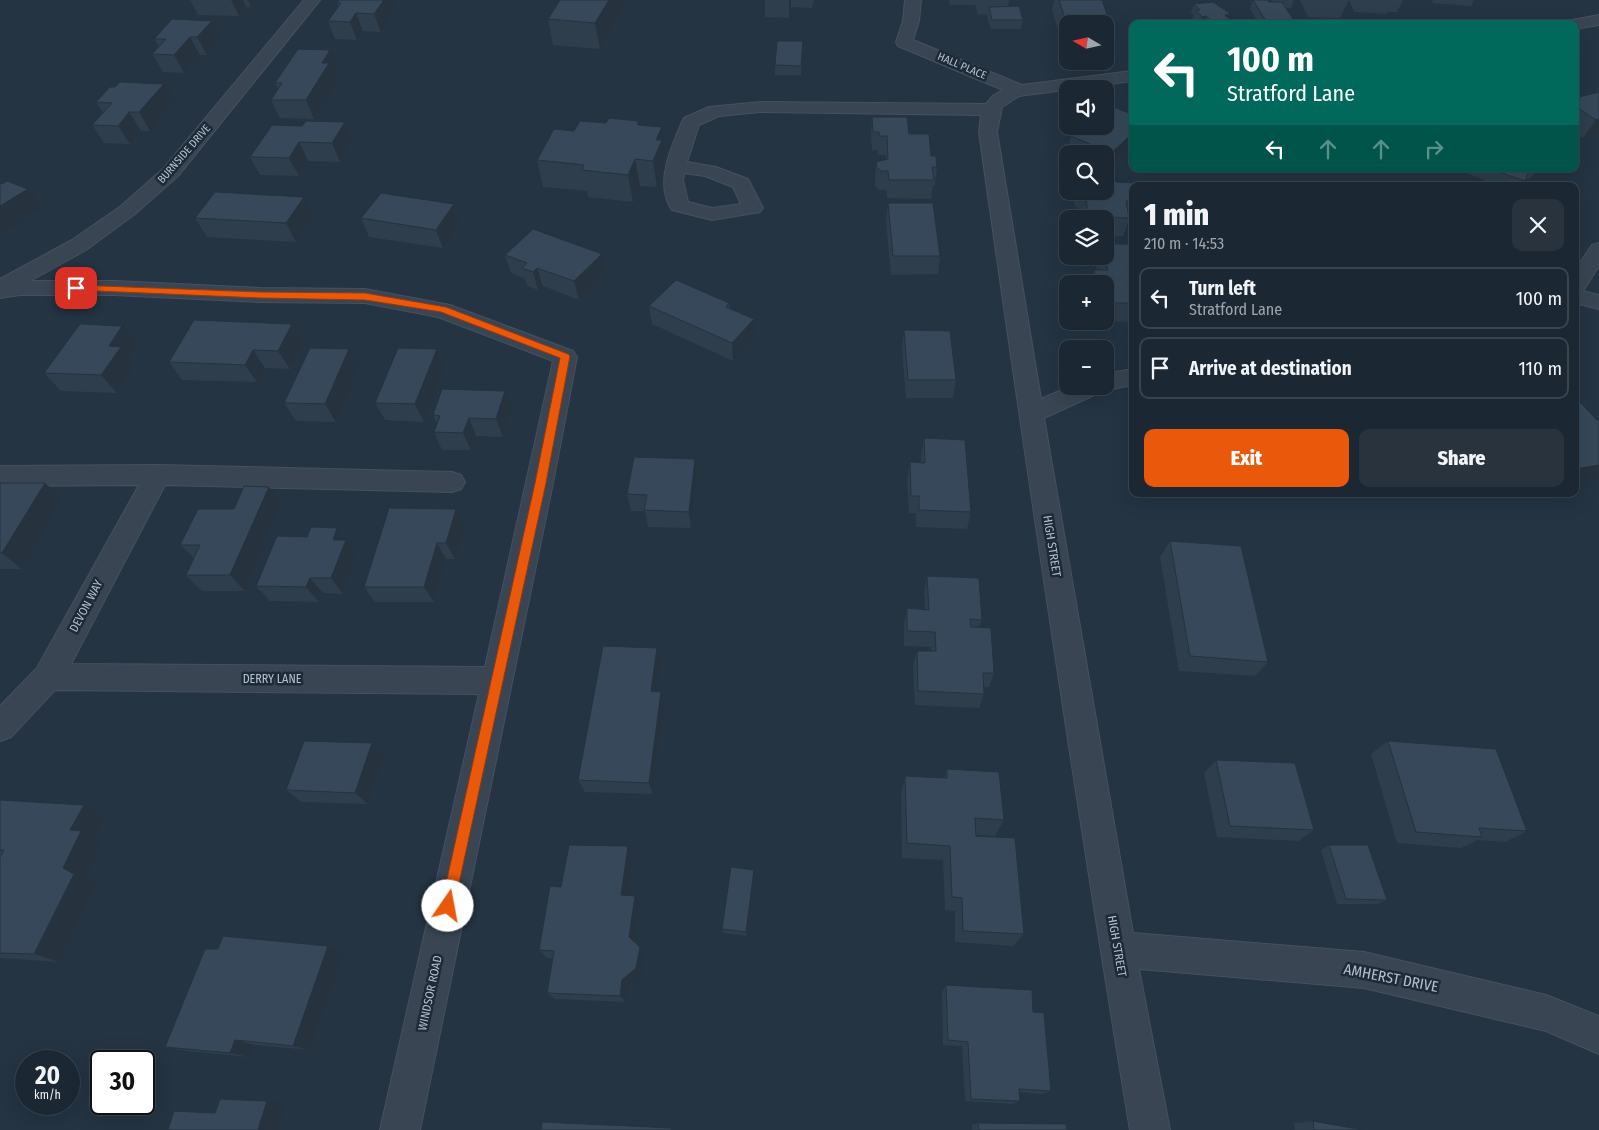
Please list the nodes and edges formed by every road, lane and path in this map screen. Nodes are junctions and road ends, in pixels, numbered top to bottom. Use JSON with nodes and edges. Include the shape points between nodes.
{"nodes":[{"id":1,"x":312,"y":0,"type":"edge"},
{"id":2,"x":913,"y":0,"type":"edge"},
{"id":3,"x":1599,"y":20,"type":"edge"},
{"id":4,"x":1579,"y":23,"type":"edge"},
{"id":5,"x":1129,"y":76,"type":"edge"},
{"id":6,"x":1019,"y":90,"type":"junction"},
{"id":7,"x":989,"y":110,"type":"junction"},
{"id":8,"x":676,"y":166,"type":"dead end"},
{"id":9,"x":1599,"y":250,"type":"edge"},
{"id":10,"x":1579,"y":280,"type":"edge"},
{"id":11,"x":0,"y":290,"type":"edge"},
{"id":12,"x":1579,"y":297,"type":"edge"},
{"id":13,"x":1599,"y":302,"type":"edge"},
{"id":14,"x":1129,"y":378,"type":"edge"},
{"id":15,"x":1114,"y":381,"type":"edge"},
{"id":16,"x":1074,"y":395,"type":"edge"},
{"id":17,"x":1031,"y":414,"type":"junction"},
{"id":18,"x":158,"y":475,"type":"junction"},
{"id":19,"x":0,"y":476,"type":"edge"},
{"id":20,"x":452,"y":482,"type":"dead end"},
{"id":21,"x":48,"y":677,"type":"junction"},
{"id":22,"x":496,"y":681,"type":"junction"},
{"id":23,"x":0,"y":726,"type":"edge"},
{"id":24,"x":1117,"y":949,"type":"junction"},
{"id":25,"x":1599,"y":1035,"type":"edge"},
{"id":26,"x":400,"y":1130,"type":"edge"},
{"id":27,"x":1150,"y":1130,"type":"edge"}],
"edges":[{"from":1,"to":11,"type":"street","name":"BURNSIDE DRIVE","via":[[170,172],[128,210],[79,245]]},
{"from":2,"to":6,"type":"street","name":"HALL PLACE","via":[[904,42]]},
{"from":3,"to":4,"type":"street"},
{"from":5,"to":6,"type":"street"},
{"from":6,"to":7,"type":"street","via":[[997,100]]},
{"from":7,"to":8,"type":"street","via":[[760,107],[715,111],[691,122]]},
{"from":7,"to":17,"type":"street","name":"HIGH STREET","via":[[988,132]]},
{"from":9,"to":10,"type":"street"},
{"from":11,"to":22,"type":"street","name":"WINDSOR ROAD","via":[[114,288],[365,296],[442,310],[565,356]]},
{"from":12,"to":13,"type":"street"},
{"from":14,"to":15,"type":"street"},
{"from":16,"to":17,"type":"street"},
{"from":17,"to":24,"type":"street","name":"HIGH STREET"},
{"from":18,"to":19,"type":"street"},
{"from":18,"to":20,"type":"street"},
{"from":18,"to":21,"type":"street","name":"DEVON WAY"},
{"from":21,"to":22,"type":"street","name":"DERRY LANE"},
{"from":21,"to":23,"type":"street","name":"DEVON WAY"},
{"from":22,"to":26,"type":"street","name":"WINDSOR ROAD"},
{"from":24,"to":25,"type":"street","name":"AMHERST DRIVE","via":[[1364,970],[1546,1014]]},
{"from":24,"to":27,"type":"street","name":"HIGH STREET"}]}
